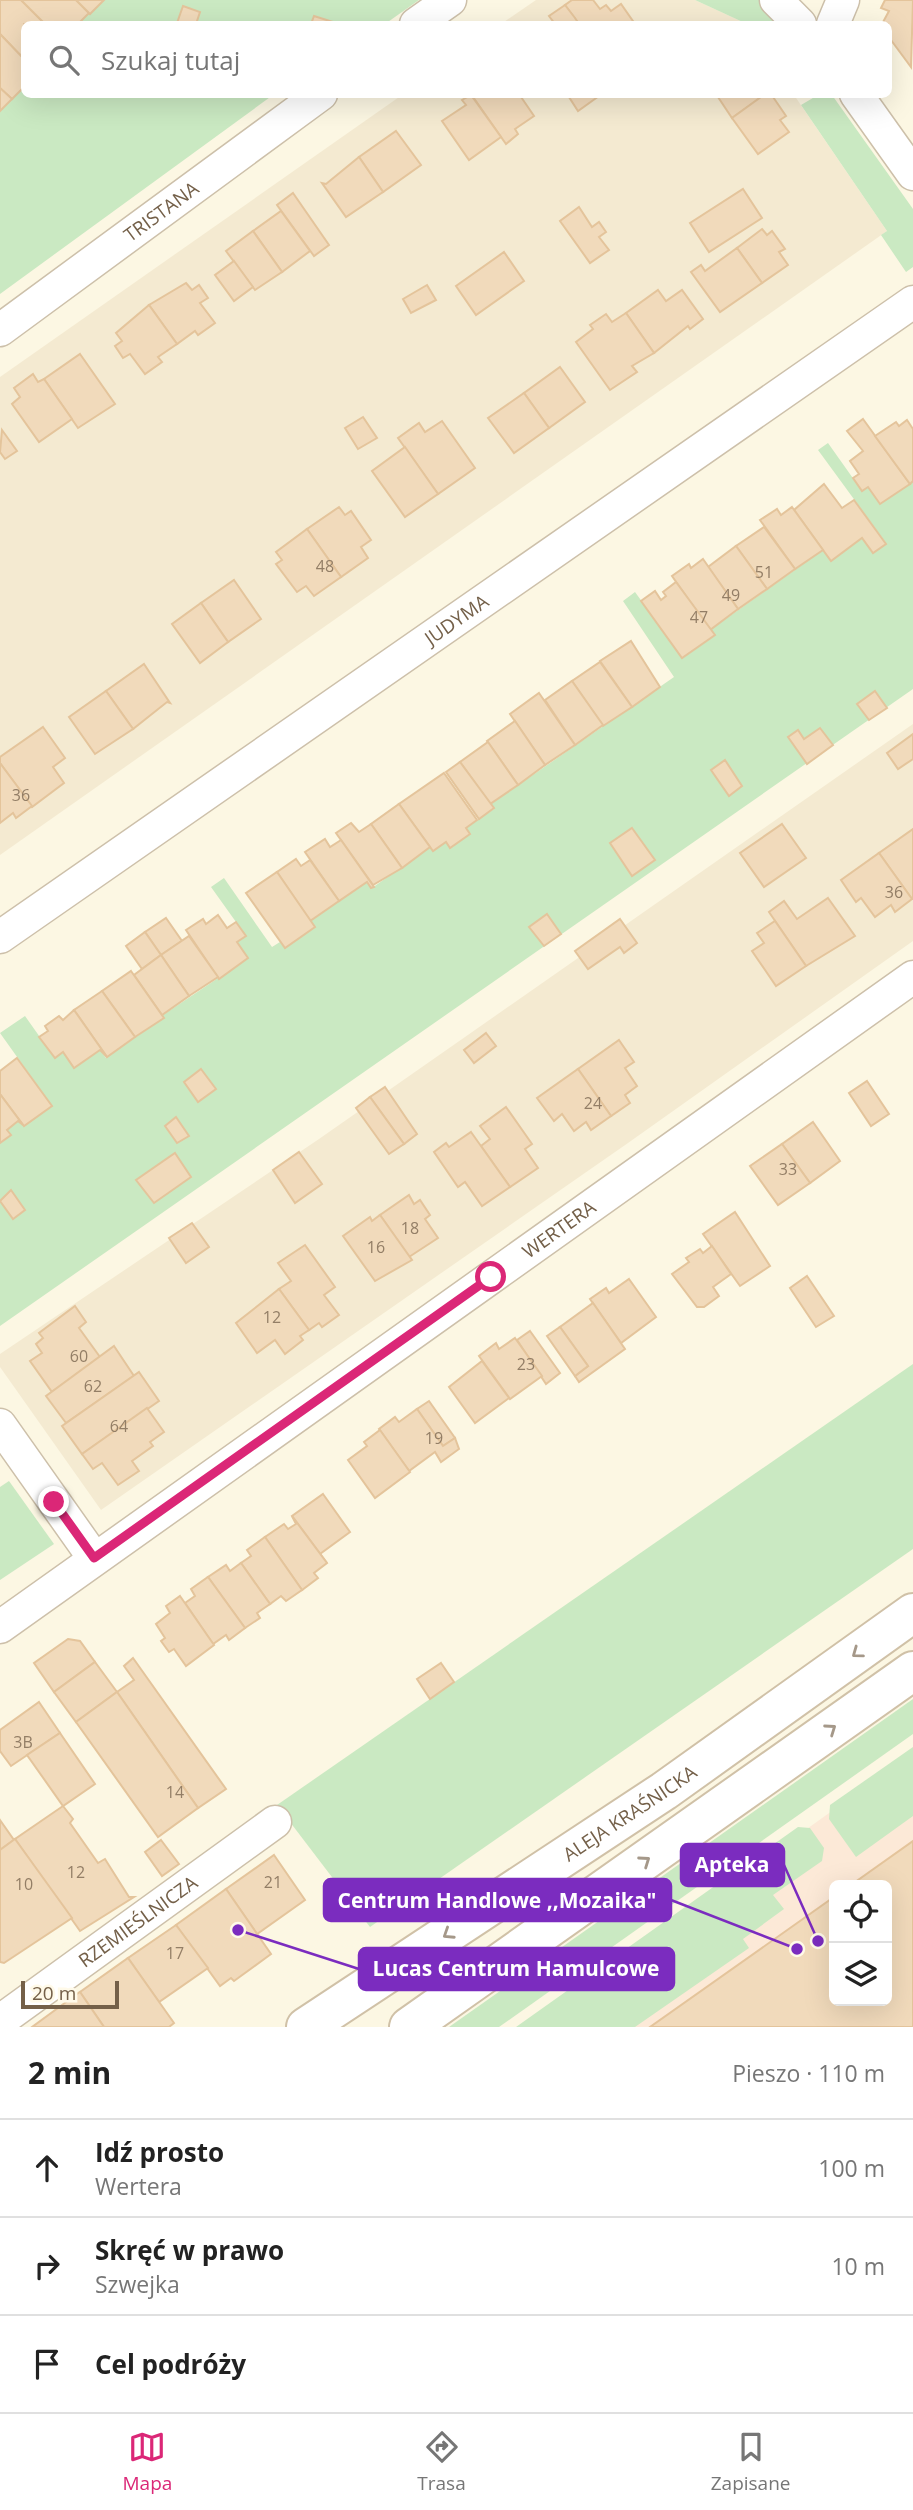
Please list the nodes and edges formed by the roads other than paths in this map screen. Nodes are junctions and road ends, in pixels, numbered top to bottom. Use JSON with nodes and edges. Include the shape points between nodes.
{"nodes":[{"id":1,"x":450,"y":0,"type":"edge"},
{"id":2,"x":776,"y":0,"type":"edge"},
{"id":3,"x":843,"y":0,"type":"edge"},
{"id":4,"x":420,"y":21,"type":"edge"},
{"id":5,"x":797,"y":21,"type":"edge"},
{"id":6,"x":834,"y":21,"type":"edge"},
{"id":7,"x":316,"y":98,"type":"edge"},
{"id":8,"x":859,"y":98,"type":"edge"},
{"id":9,"x":913,"y":174,"type":"edge"},
{"id":10,"x":913,"y":302,"type":"edge"},
{"id":11,"x":0,"y":330,"type":"edge"},
{"id":12,"x":0,"y":937,"type":"edge"},
{"id":13,"x":913,"y":977,"type":"edge"},
{"id":14,"x":0,"y":1425,"type":"edge"},
{"id":15,"x":94,"y":1558,"type":"junction"},
{"id":16,"x":913,"y":1614,"type":"edge"},
{"id":17,"x":0,"y":1627,"type":"edge"},
{"id":18,"x":913,"y":1671,"type":"edge"},
{"id":19,"x":275,"y":1822,"type":"dead end"},
{"id":20,"x":0,"y":2021,"type":"edge"},
{"id":21,"x":306,"y":2027,"type":"edge"},
{"id":22,"x":409,"y":2027,"type":"edge"}],
"edges":[{"from":1,"to":4,"type":"street"},
{"from":2,"to":5,"type":"street"},
{"from":3,"to":6,"type":"street"},
{"from":7,"to":11,"type":"street","name":"TRISTANA"},
{"from":8,"to":9,"type":"street"},
{"from":10,"to":12,"type":"street","name":"JUDYMA"},
{"from":13,"to":15,"type":"street","name":"WERTERA"},
{"from":14,"to":15,"type":"street"},
{"from":15,"to":17,"type":"street","name":"WERTERA"},
{"from":16,"to":21,"type":"main road","name":"ALEJA KRAŚNICKA","one_way":true,"via":[[653,1799]]},
{"from":22,"to":18,"type":"main road","one_way":true},
{"from":19,"to":20,"type":"street","name":"RZEMIEŚLNICZA"}]}
